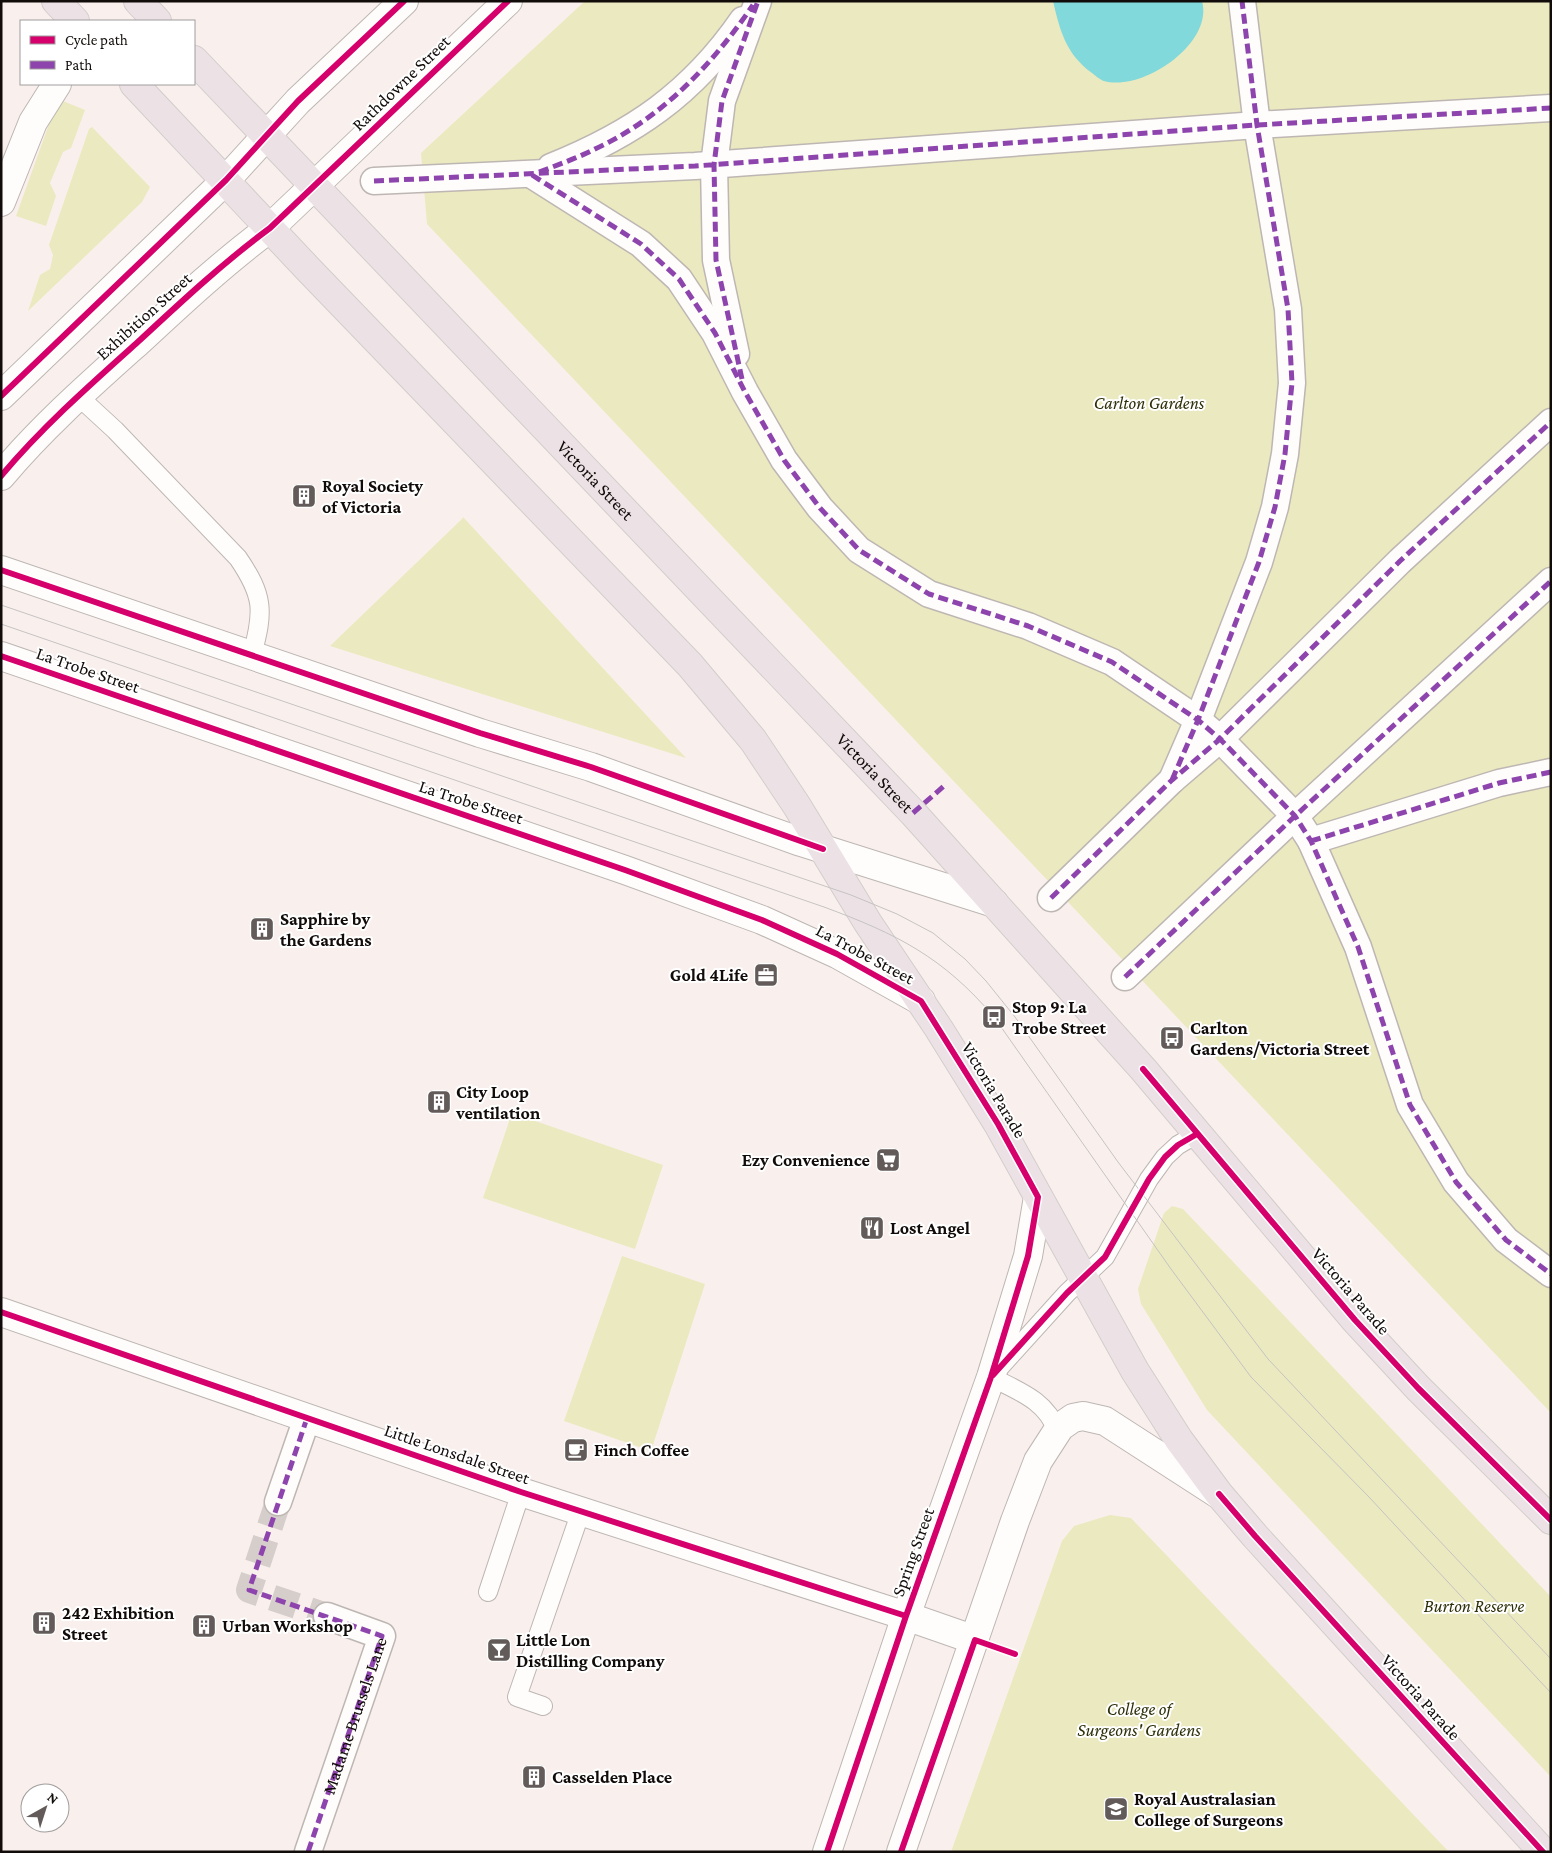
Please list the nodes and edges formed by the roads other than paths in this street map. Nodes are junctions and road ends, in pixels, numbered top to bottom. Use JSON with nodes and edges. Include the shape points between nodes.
{"nodes":[{"id":1,"x":56,"y":1,"type":"edge"},
{"id":2,"x":138,"y":1,"type":"edge"},
{"id":3,"x":404,"y":1,"type":"edge"},
{"id":4,"x":508,"y":1,"type":"edge"},
{"id":5,"x":757,"y":1,"type":"edge"},
{"id":6,"x":1242,"y":1,"type":"edge"},
{"id":7,"x":74,"y":20,"type":"edge"},
{"id":8,"x":156,"y":20,"type":"edge"},
{"id":9,"x":195,"y":61,"type":"edge"},
{"id":10,"x":56,"y":85,"type":"edge"},
{"id":11,"x":135,"y":85,"type":"edge"},
{"id":12,"x":1551,"y":108,"type":"edge"},
{"id":13,"x":1257,"y":125,"type":"junction"},
{"id":14,"x":266,"y":135,"type":"junction"},
{"id":15,"x":714,"y":165,"type":"junction"},
{"id":16,"x":532,"y":175,"type":"junction"},
{"id":17,"x":226,"y":180,"type":"junction"},
{"id":18,"x":374,"y":181,"type":"dead end"},
{"id":19,"x":315,"y":186,"type":"junction"},
{"id":20,"x":1,"y":202,"type":"edge"},
{"id":21,"x":270,"y":228,"type":"junction"},
{"id":22,"x":745,"y":392,"type":"junction"},
{"id":23,"x":1,"y":396,"type":"edge"},
{"id":24,"x":78,"y":396,"type":"junction"},
{"id":25,"x":1551,"y":422,"type":"edge"},
{"id":26,"x":1,"y":476,"type":"edge"},
{"id":27,"x":1,"y":570,"type":"edge"},
{"id":28,"x":1551,"y":581,"type":"edge"},
{"id":29,"x":252,"y":655,"type":"junction"},
{"id":30,"x":1,"y":656,"type":"edge"},
{"id":31,"x":1198,"y":720,"type":"junction"},
{"id":32,"x":1220,"y":739,"type":"junction"},
{"id":33,"x":1551,"y":772,"type":"edge"},
{"id":34,"x":1172,"y":780,"type":"junction"},
{"id":35,"x":1295,"y":816,"type":"junction"},
{"id":36,"x":1311,"y":841,"type":"junction"},
{"id":37,"x":823,"y":849,"type":"junction"},
{"id":38,"x":1051,"y":898,"type":"dead end"},
{"id":39,"x":994,"y":904,"type":"junction"},
{"id":40,"x":1126,"y":977,"type":"dead end"},
{"id":41,"x":920,"y":1001,"type":"junction"},
{"id":42,"x":1198,"y":1134,"type":"junction"},
{"id":43,"x":1038,"y":1197,"type":"junction"},
{"id":44,"x":1551,"y":1274,"type":"edge"},
{"id":45,"x":1083,"y":1279,"type":"junction"},
{"id":46,"x":1,"y":1312,"type":"edge"},
{"id":47,"x":991,"y":1377,"type":"junction"},
{"id":48,"x":306,"y":1418,"type":"junction"},
{"id":49,"x":1057,"y":1431,"type":"junction"},
{"id":50,"x":521,"y":1492,"type":"junction"},
{"id":51,"x":1219,"y":1494,"type":"junction"},
{"id":52,"x":278,"y":1502,"type":"tunnel mouth"},
{"id":53,"x":581,"y":1511,"type":"junction"},
{"id":54,"x":1551,"y":1520,"type":"edge"},
{"id":55,"x":488,"y":1592,"type":"dead end"},
{"id":56,"x":327,"y":1616,"type":"tunnel mouth"},
{"id":57,"x":906,"y":1616,"type":"junction"},
{"id":58,"x":975,"y":1640,"type":"junction"},
{"id":59,"x":543,"y":1706,"type":"dead end"},
{"id":60,"x":308,"y":1852,"type":"edge"},
{"id":61,"x":827,"y":1852,"type":"edge"},
{"id":62,"x":901,"y":1852,"type":"edge"},
{"id":63,"x":1543,"y":1852,"type":"edge"}],
"edges":[{"from":1,"to":7,"type":"main road"},
{"from":2,"to":8,"type":"main road"},
{"from":3,"to":14,"type":"street"},
{"from":4,"to":19,"type":"street","name":"Rathdowne Street"},
{"from":5,"to":15,"type":"street","via":[[722,101]]},
{"from":5,"to":16,"type":"street","via":[[686,88],[644,121],[596,149]]},
{"from":6,"to":13,"type":"street"},
{"from":9,"to":14,"type":"main road","name":"Victoria Street"},
{"from":10,"to":20,"type":"street","via":[[32,122]]},
{"from":11,"to":17,"type":"main road"},
{"from":12,"to":13,"type":"street"},
{"from":13,"to":15,"type":"street"},
{"from":13,"to":31,"type":"street","via":[[1288,309],[1292,383],[1285,454],[1275,507],[1259,562]]},
{"from":14,"to":17,"type":"street"},
{"from":14,"to":19,"type":"main road","name":"Victoria Street"},
{"from":15,"to":16,"type":"street"},
{"from":15,"to":22,"type":"street","via":[[716,260]]},
{"from":16,"to":18,"type":"street"},
{"from":16,"to":22,"type":"street","via":[[641,244],[678,279],[715,333]]},
{"from":17,"to":21,"type":"main road"},
{"from":17,"to":23,"type":"street"},
{"from":19,"to":21,"type":"street","name":"Exhibition Street"},
{"from":19,"to":39,"type":"main road","name":"Victoria Street","via":[[913,813]]},
{"from":21,"to":24,"type":"street","name":"Exhibition Street","via":[[235,254]]},
{"from":21,"to":37,"type":"main road","via":[[702,678],[753,740]]},
{"from":22,"to":31,"type":"street","via":[[784,460],[820,508],[859,550],[929,594],[1028,626],[1112,662]]},
{"from":24,"to":26,"type":"street","name":"Exhibition Street"},
{"from":24,"to":29,"type":"lane","via":[[238,558],[252,579],[261,604],[260,627]]},
{"from":25,"to":32,"type":"street","via":[[1400,561]]},
{"from":27,"to":29,"type":"street"},
{"from":28,"to":35,"type":"street"},
{"from":29,"to":37,"type":"street","via":[[591,767]]},
{"from":30,"to":41,"type":"street","name":"La Trobe Street","via":[[735,910],[809,940]]},
{"from":31,"to":32,"type":"street"},
{"from":31,"to":34,"type":"street"},
{"from":32,"to":34,"type":"street"},
{"from":32,"to":35,"type":"street"},
{"from":33,"to":36,"type":"street","via":[[1499,783]]},
{"from":34,"to":38,"type":"street"},
{"from":35,"to":36,"type":"street"},
{"from":35,"to":40,"type":"street"},
{"from":36,"to":44,"type":"street","via":[[1358,947],[1410,1105],[1456,1182],[1506,1240]]},
{"from":37,"to":39,"type":"street"},
{"from":37,"to":41,"type":"main road","name":"Victoria Parade"},
{"from":39,"to":42,"type":"main road","name":"Victoria Parade"},
{"from":41,"to":43,"type":"main road","name":"Victoria Parade","via":[[998,1124]]},
{"from":42,"to":45,"type":"lane","name":"Spring Street","via":[[1165,1157],[1104,1257]]},
{"from":42,"to":54,"type":"main road","name":"Victoria Parade","via":[[1355,1320],[1418,1388]]},
{"from":43,"to":45,"type":"main road","name":"Victoria Parade"},
{"from":43,"to":47,"type":"street","name":"Spring Street","via":[[1026,1265]]},
{"from":45,"to":47,"type":"lane","name":"Spring Street"},
{"from":45,"to":51,"type":"main road","name":"Victoria Parade","via":[[1134,1370]]},
{"from":46,"to":48,"type":"street","name":"Little Lonsdale Street"},
{"from":47,"to":49,"type":"lane","via":[[1037,1400],[1049,1413]]},
{"from":47,"to":57,"type":"street","name":"Spring Street"},
{"from":48,"to":50,"type":"street","name":"Little Lonsdale Street"},
{"from":48,"to":52,"type":"street"},
{"from":49,"to":51,"type":"street","via":[[1073,1418],[1099,1418]]},
{"from":49,"to":58,"type":"street","via":[[1043,1451],[1027,1488]]},
{"from":50,"to":53,"type":"street","name":"Little Lonsdale Street"},
{"from":50,"to":55,"type":"lane"},
{"from":51,"to":63,"type":"main road","name":"Victoria Parade"},
{"from":53,"to":57,"type":"street","name":"Little Lonsdale Street"},
{"from":53,"to":59,"type":"lane","via":[[517,1697]]},
{"from":56,"to":60,"type":"street","name":"Madame Brussels Lane","via":[[382,1636]]},
{"from":57,"to":58,"type":"street","name":"Little Lonsdale Street"},
{"from":57,"to":61,"type":"street","name":"Spring Street"},
{"from":58,"to":62,"type":"street"}]}
